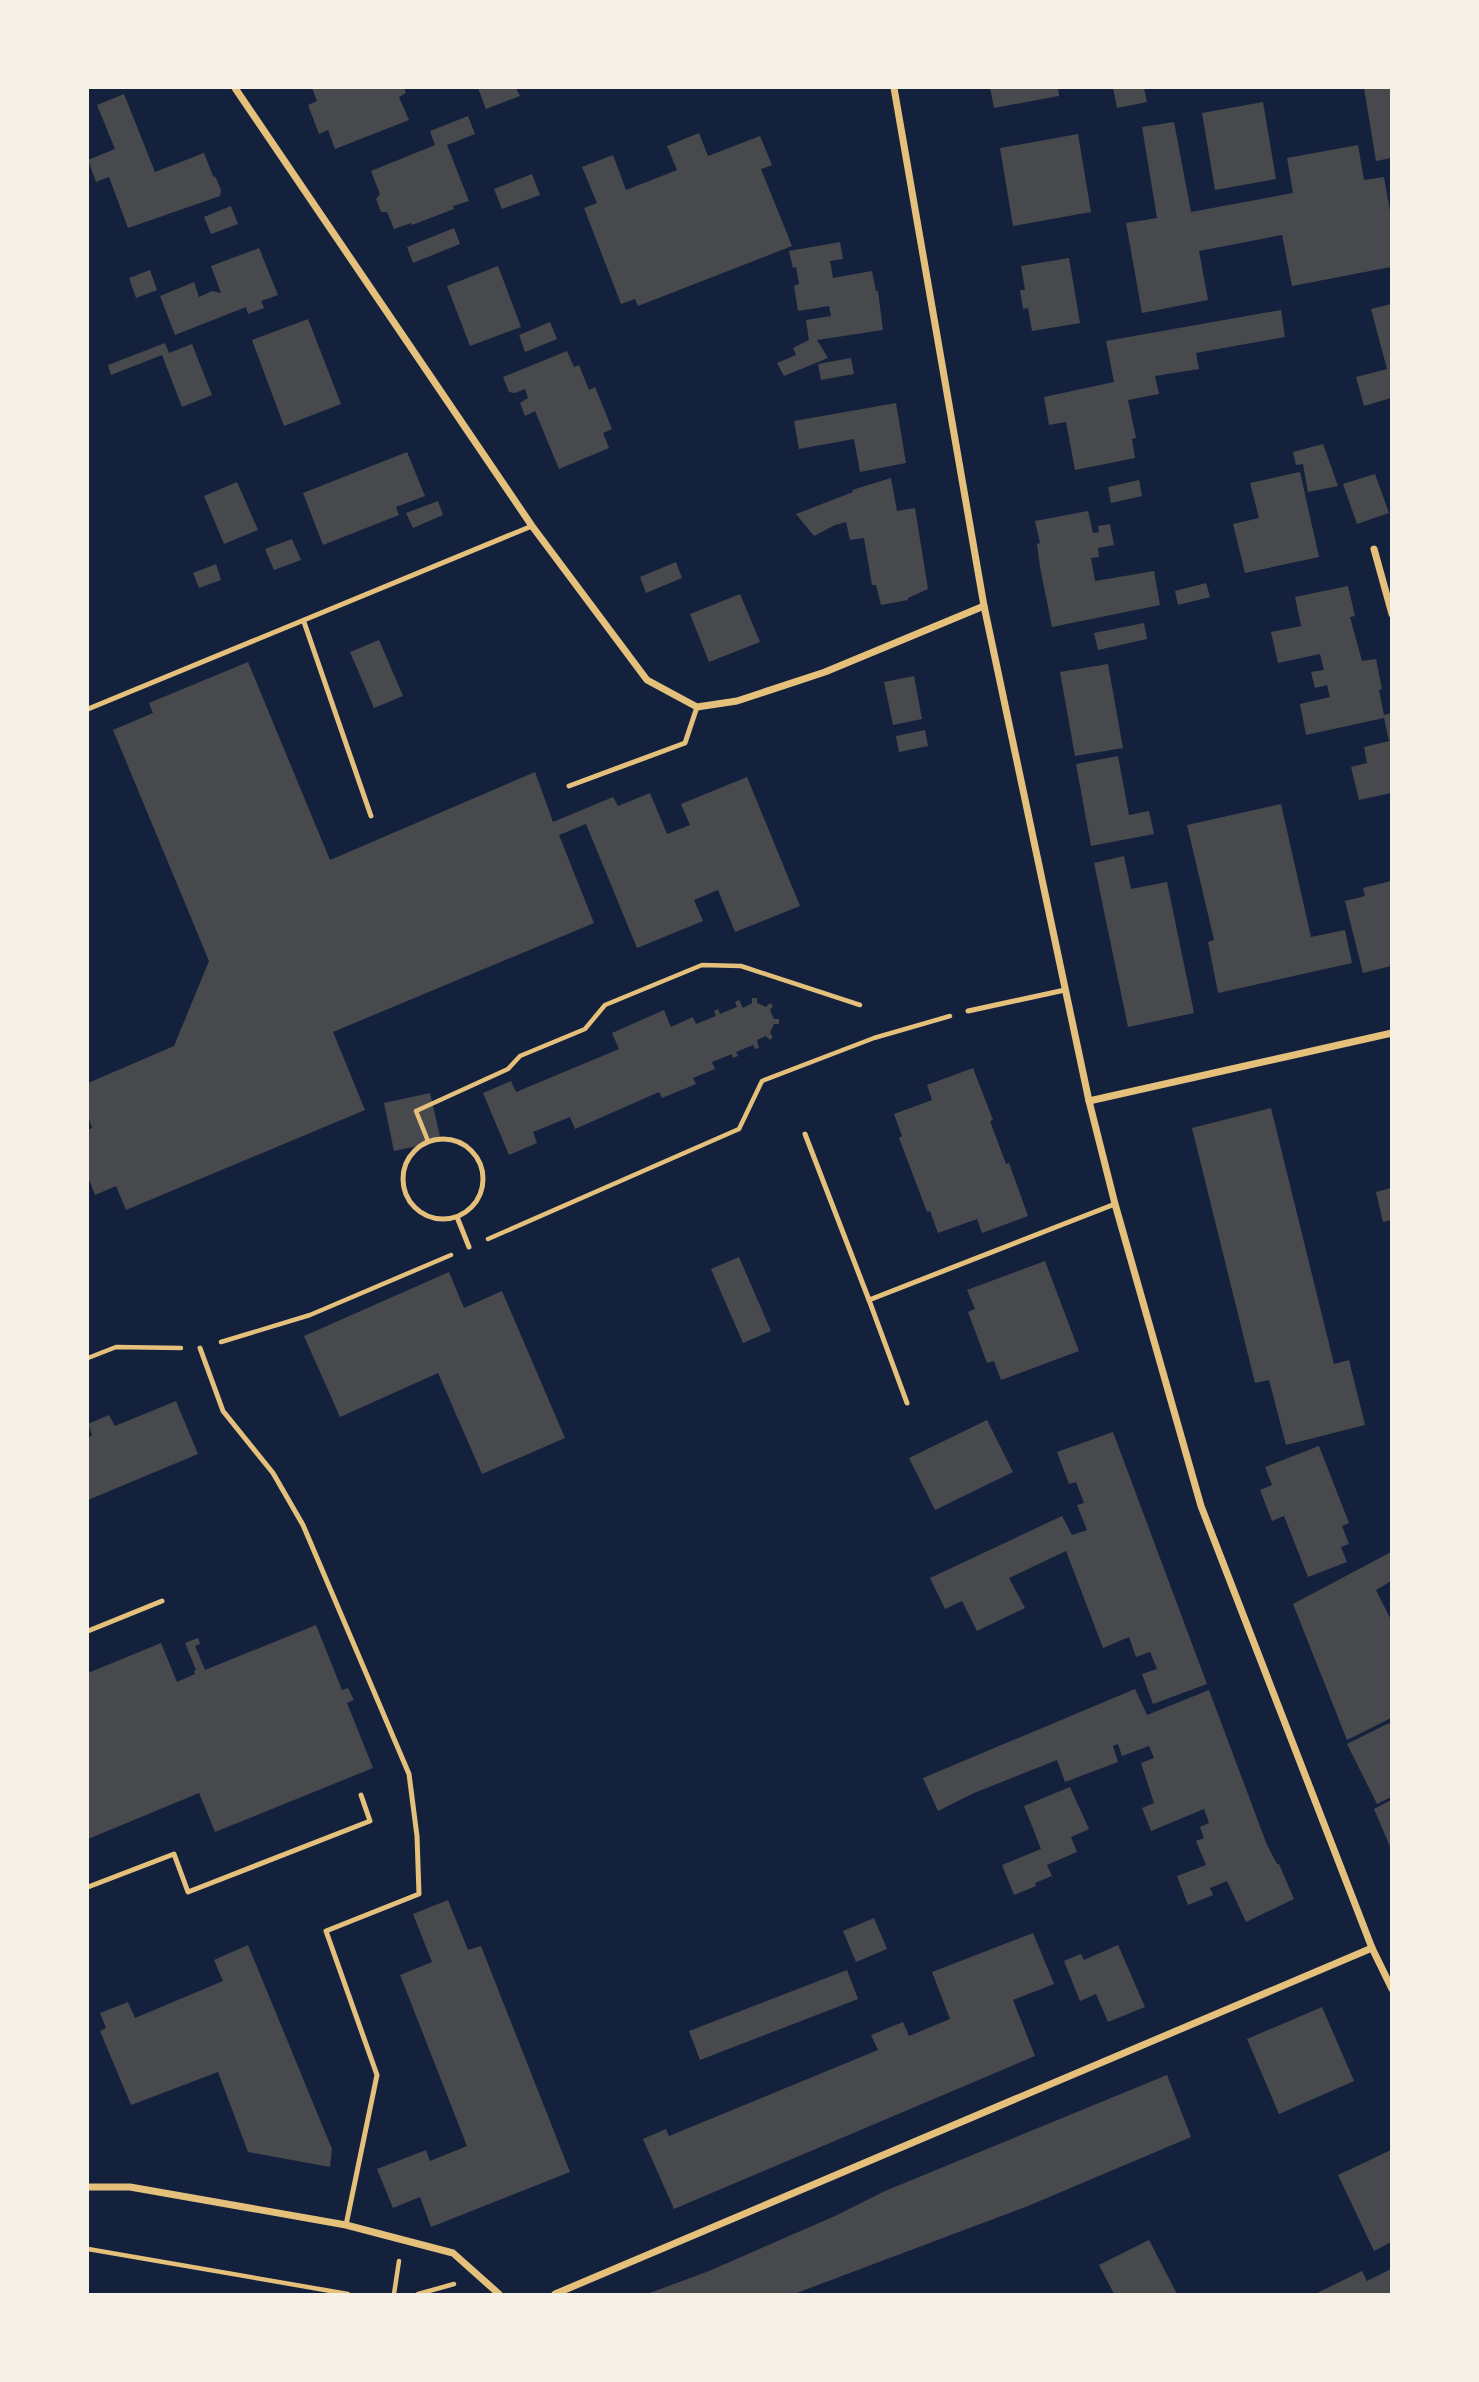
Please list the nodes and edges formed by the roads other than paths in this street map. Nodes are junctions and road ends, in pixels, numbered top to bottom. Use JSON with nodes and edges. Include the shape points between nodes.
{"nodes":[{"id":1,"x":235,"y":88,"type":"edge"},
{"id":2,"x":894,"y":88,"type":"edge"},
{"id":3,"x":531,"y":526,"type":"junction"},
{"id":4,"x":1374,"y":550,"type":"dead end"},
{"id":5,"x":984,"y":606,"type":"junction"},
{"id":6,"x":1391,"y":614,"type":"edge"},
{"id":7,"x":304,"y":622,"type":"junction"},
{"id":8,"x":697,"y":707,"type":"junction"},
{"id":9,"x":88,"y":709,"type":"edge"},
{"id":10,"x":569,"y":786,"type":"dead end"},
{"id":11,"x":371,"y":816,"type":"dead end"},
{"id":12,"x":1065,"y":990,"type":"junction"},
{"id":13,"x":968,"y":1012,"type":"road end"},
{"id":14,"x":1391,"y":1032,"type":"edge"},
{"id":15,"x":1089,"y":1101,"type":"junction"},
{"id":16,"x":805,"y":1134,"type":"dead end"},
{"id":17,"x":1115,"y":1204,"type":"junction"},
{"id":18,"x":457,"y":1217,"type":"junction"},
{"id":19,"x":469,"y":1247,"type":"road end"},
{"id":20,"x":869,"y":1300,"type":"junction"},
{"id":21,"x":200,"y":1348,"type":"road end"},
{"id":22,"x":907,"y":1403,"type":"dead end"},
{"id":23,"x":162,"y":1601,"type":"dead end"},
{"id":24,"x":88,"y":1632,"type":"edge"},
{"id":25,"x":361,"y":1795,"type":"dead end"},
{"id":26,"x":88,"y":1887,"type":"edge"},
{"id":27,"x":1372,"y":1948,"type":"junction"},
{"id":28,"x":1391,"y":1989,"type":"edge"},
{"id":29,"x":88,"y":2187,"type":"edge"},
{"id":30,"x":346,"y":2225,"type":"junction"},
{"id":31,"x":499,"y":2294,"type":"edge"},
{"id":32,"x":555,"y":2294,"type":"edge"}],
"edges":[{"from":1,"to":3,"type":"street"},
{"from":2,"to":5,"type":"street"},
{"from":3,"to":7,"type":"lane"},
{"from":3,"to":8,"type":"street","via":[[647,680]]},
{"from":4,"to":6,"type":"street"},
{"from":5,"to":8,"type":"street","via":[[825,672],[737,701]]},
{"from":5,"to":12,"type":"street"},
{"from":7,"to":9,"type":"lane"},
{"from":7,"to":11,"type":"lane"},
{"from":8,"to":10,"type":"lane","via":[[685,743]]},
{"from":12,"to":13,"type":"lane"},
{"from":12,"to":15,"type":"street"},
{"from":14,"to":15,"type":"street"},
{"from":15,"to":17,"type":"street"},
{"from":16,"to":20,"type":"lane"},
{"from":17,"to":20,"type":"lane"},
{"from":17,"to":27,"type":"street","via":[[1201,1506]]},
{"from":18,"to":18,"type":"lane","via":[[426,1216],[404,1194],[405,1162],[428,1141],[459,1141],[481,1164],[484,1180],[480,1195],[471,1209]]},
{"from":18,"to":19,"type":"lane"},
{"from":20,"to":22,"type":"lane"},
{"from":21,"to":30,"type":"lane","via":[[223,1411],[273,1473],[303,1525],[409,1774],[419,1894],[326,1931],[377,2075]]},
{"from":23,"to":24,"type":"lane"},
{"from":25,"to":26,"type":"lane","via":[[370,1821],[188,1892],[174,1854]]},
{"from":27,"to":28,"type":"street"},
{"from":27,"to":32,"type":"street"},
{"from":29,"to":30,"type":"street","via":[[130,2187]]},
{"from":30,"to":31,"type":"street","via":[[453,2252]]}]}
